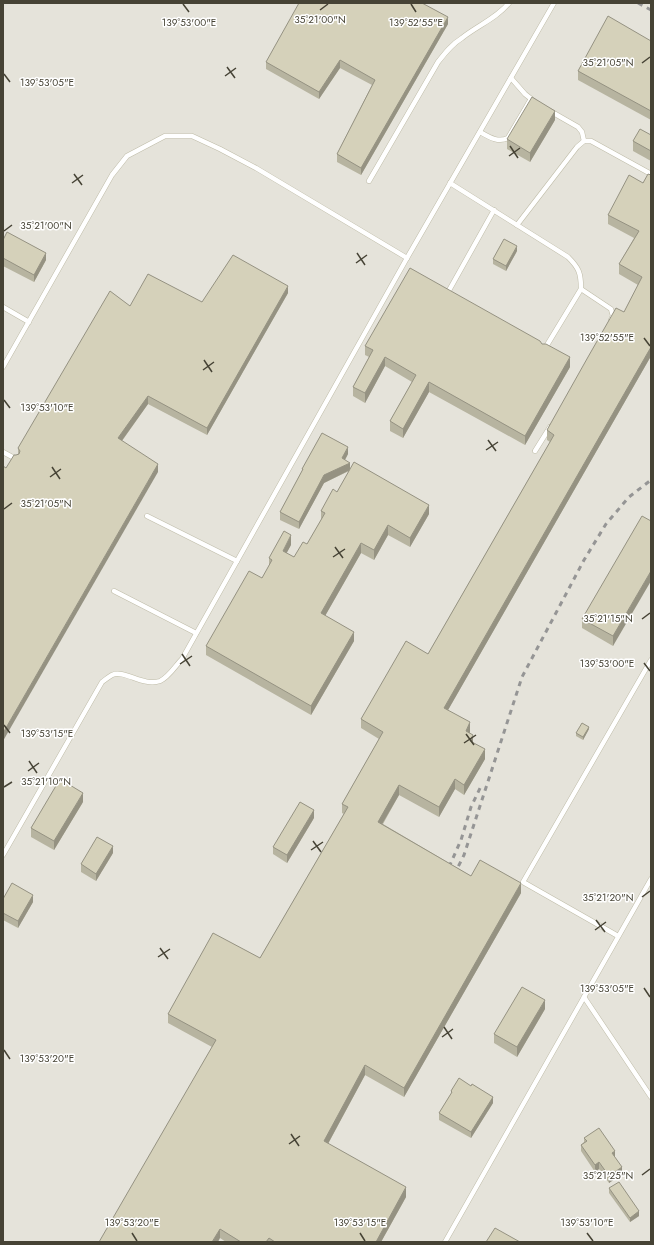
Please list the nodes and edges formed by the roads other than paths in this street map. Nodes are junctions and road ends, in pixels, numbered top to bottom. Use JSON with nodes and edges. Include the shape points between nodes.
{"nodes":[{"id":1,"x":509,"y":3,"type":"edge"},
{"id":2,"x":554,"y":3,"type":"edge"},
{"id":3,"x":511,"y":78,"type":"junction"},
{"id":4,"x":531,"y":98,"type":"junction"},
{"id":5,"x":537,"y":104,"type":"edge"},
{"id":6,"x":544,"y":107,"type":"edge"},
{"id":7,"x":480,"y":132,"type":"junction"},
{"id":8,"x":584,"y":141,"type":"junction"},
{"id":9,"x":651,"y":174,"type":"edge"},
{"id":10,"x":369,"y":181,"type":"dead end"},
{"id":11,"x":450,"y":183,"type":"junction"},
{"id":12,"x":494,"y":210,"type":"junction"},
{"id":13,"x":518,"y":225,"type":"junction"},
{"id":14,"x":407,"y":258,"type":"junction"},
{"id":15,"x":581,"y":289,"type":"junction"},
{"id":16,"x":447,"y":294,"type":"edge"},
{"id":17,"x":3,"y":307,"type":"edge"},
{"id":18,"x":29,"y":322,"type":"junction"},
{"id":19,"x":608,"y":325,"type":"edge"},
{"id":20,"x":544,"y":350,"type":"edge"},
{"id":21,"x":3,"y":367,"type":"edge"},
{"id":22,"x":551,"y":424,"type":"edge"},
{"id":23,"x":536,"y":451,"type":"dead end"},
{"id":24,"x":3,"y":452,"type":"edge"},
{"id":25,"x":16,"y":458,"type":"edge"},
{"id":26,"x":147,"y":516,"type":"dead end"},
{"id":27,"x":237,"y":561,"type":"junction"},
{"id":28,"x":114,"y":591,"type":"dead end"},
{"id":29,"x":196,"y":633,"type":"junction"},
{"id":30,"x":651,"y":660,"type":"edge"},
{"id":31,"x":5,"y":848,"type":"edge"},
{"id":32,"x":3,"y":855,"type":"edge"},
{"id":33,"x":651,"y":879,"type":"edge"},
{"id":34,"x":618,"y":936,"type":"junction"},
{"id":35,"x":584,"y":997,"type":"junction"},
{"id":36,"x":651,"y":1097,"type":"edge"},
{"id":37,"x":445,"y":1242,"type":"edge"}],
"edges":[{"from":1,"to":10,"type":"lane","via":[[503,10],[456,42],[438,62]]},
{"from":2,"to":3,"type":"lane"},
{"from":3,"to":4,"type":"lane"},
{"from":3,"to":7,"type":"lane"},
{"from":4,"to":5,"type":"lane"},
{"from":4,"to":7,"type":"lane","via":[[508,138],[498,141]]},
{"from":6,"to":8,"type":"lane","via":[[578,127]]},
{"from":7,"to":11,"type":"lane"},
{"from":8,"to":9,"type":"lane","via":[[591,141]]},
{"from":8,"to":13,"type":"lane"},
{"from":11,"to":12,"type":"lane"},
{"from":11,"to":14,"type":"lane"},
{"from":12,"to":13,"type":"lane"},
{"from":12,"to":16,"type":"lane"},
{"from":13,"to":15,"type":"lane","via":[[568,257],[578,270]]},
{"from":14,"to":18,"type":"lane","via":[[220,149],[192,136],[165,136],[127,156],[112,175]]},
{"from":14,"to":27,"type":"lane"},
{"from":15,"to":19,"type":"lane","via":[[610,309],[613,316]]},
{"from":15,"to":20,"type":"lane"},
{"from":17,"to":18,"type":"lane"},
{"from":18,"to":21,"type":"lane"},
{"from":22,"to":23,"type":"lane"},
{"from":24,"to":25,"type":"lane"},
{"from":26,"to":27,"type":"lane"},
{"from":27,"to":29,"type":"lane"},
{"from":28,"to":29,"type":"lane"},
{"from":29,"to":31,"type":"lane","via":[[182,659],[160,681],[146,683],[118,674],[102,682]]},
{"from":30,"to":34,"type":"lane","via":[[523,882]]},
{"from":31,"to":32,"type":"lane"},
{"from":33,"to":34,"type":"lane"},
{"from":34,"to":35,"type":"lane"},
{"from":35,"to":36,"type":"lane"},
{"from":35,"to":37,"type":"lane"}]}
